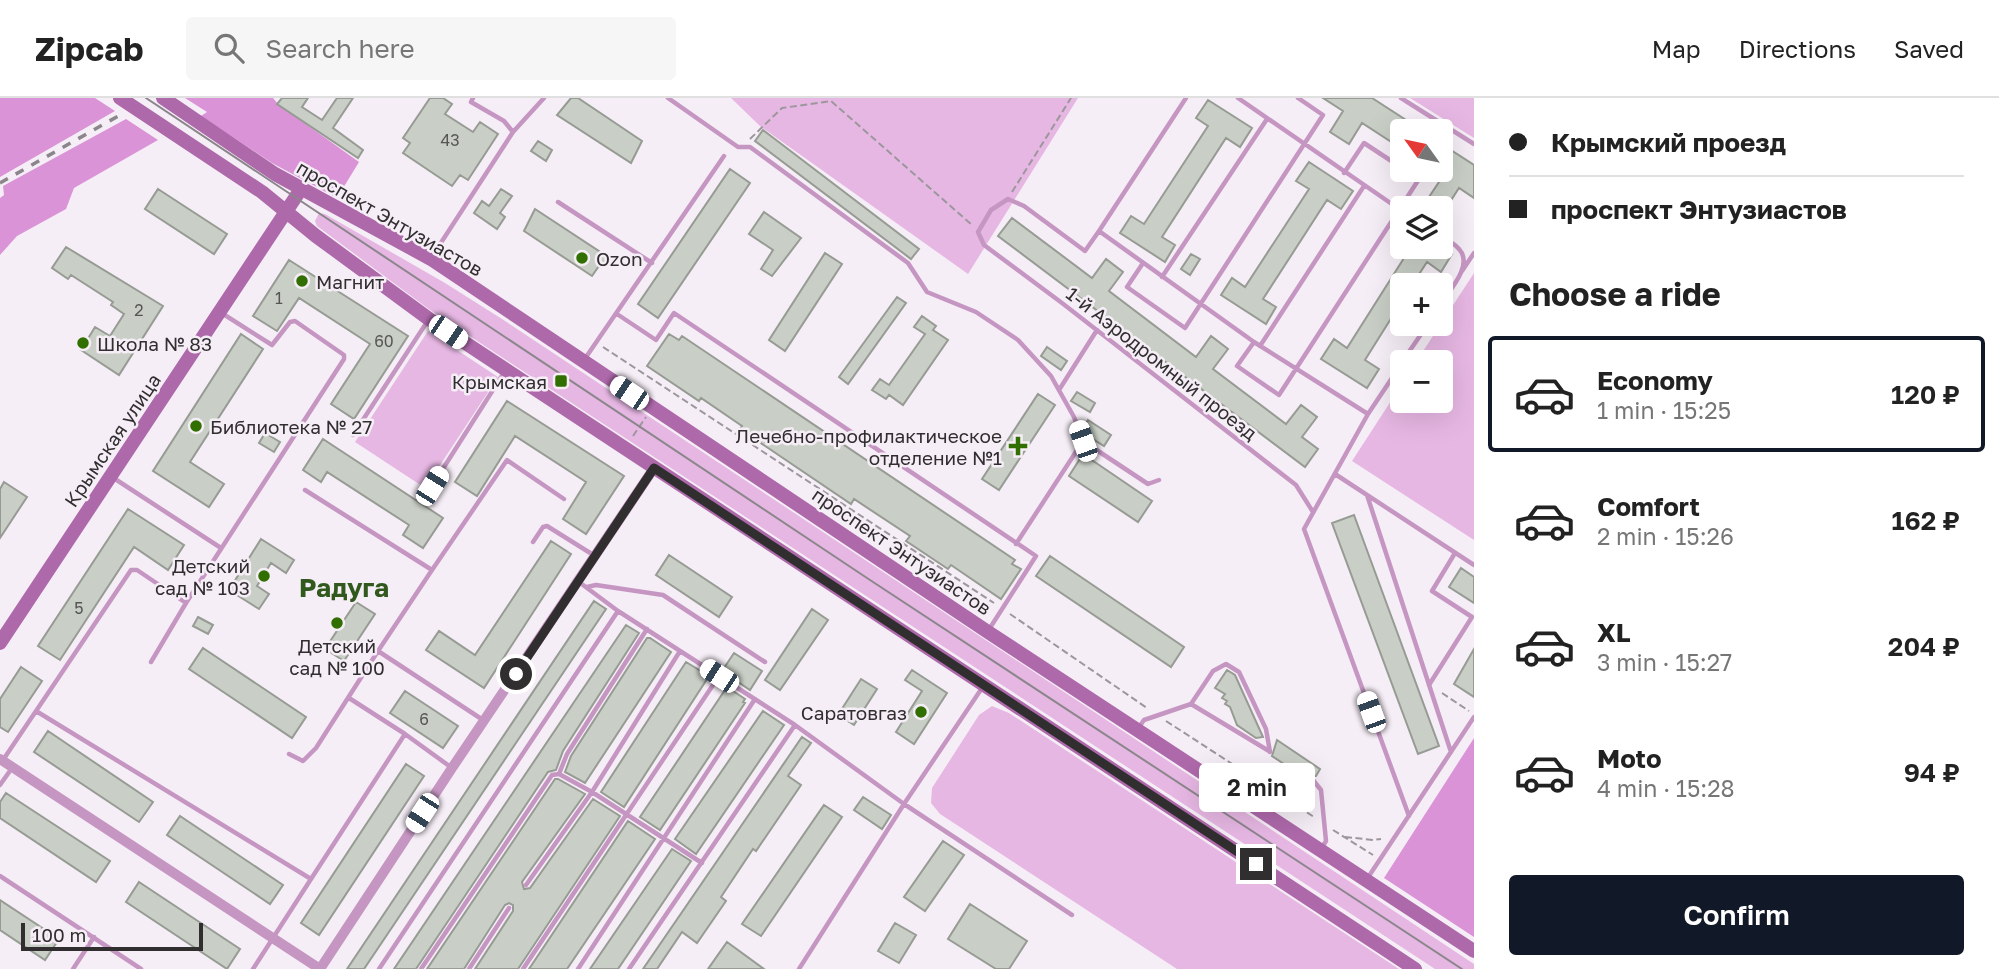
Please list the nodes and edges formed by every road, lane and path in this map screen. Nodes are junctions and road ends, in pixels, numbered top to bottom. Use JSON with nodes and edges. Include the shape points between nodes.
{"nodes":[{"id":1,"x":120,"y":98,"type":"edge"},
{"id":2,"x":163,"y":98,"type":"edge"},
{"id":3,"x":473,"y":98,"type":"edge"},
{"id":4,"x":544,"y":98,"type":"edge"},
{"id":5,"x":668,"y":98,"type":"edge"},
{"id":6,"x":835,"y":98,"type":"edge"},
{"id":7,"x":1071,"y":98,"type":"edge"},
{"id":8,"x":1186,"y":98,"type":"edge"},
{"id":9,"x":1238,"y":98,"type":"edge"},
{"id":10,"x":1298,"y":98,"type":"edge"},
{"id":11,"x":1401,"y":98,"type":"edge"},
{"id":12,"x":1247,"y":100,"type":"edge"},
{"id":13,"x":831,"y":101,"type":"junction"},
{"id":14,"x":1267,"y":118,"type":"junction"},
{"id":15,"x":513,"y":132,"type":"junction"},
{"id":16,"x":1303,"y":144,"type":"junction"},
{"id":17,"x":1474,"y":144,"type":"edge"},
{"id":18,"x":741,"y":147,"type":"junction"},
{"id":19,"x":724,"y":156,"type":"dead end"},
{"id":20,"x":1390,"y":160,"type":"edge"},
{"id":21,"x":1345,"y":173,"type":"junction"},
{"id":22,"x":1364,"y":186,"type":"junction"},
{"id":23,"x":301,"y":189,"type":"junction"},
{"id":24,"x":1008,"y":199,"type":"junction"},
{"id":25,"x":558,"y":202,"type":"dead end"},
{"id":26,"x":1390,"y":203,"type":"edge"},
{"id":27,"x":287,"y":210,"type":"junction"},
{"id":28,"x":1390,"y":226,"type":"edge"},
{"id":29,"x":1099,"y":231,"type":"junction"},
{"id":30,"x":978,"y":232,"type":"junction"},
{"id":31,"x":1453,"y":245,"type":"edge"},
{"id":32,"x":1474,"y":253,"type":"edge"},
{"id":33,"x":431,"y":259,"type":"junction"},
{"id":34,"x":652,"y":263,"type":"junction"},
{"id":35,"x":1143,"y":263,"type":"junction"},
{"id":36,"x":1460,"y":274,"type":"junction"},
{"id":37,"x":1162,"y":277,"type":"junction"},
{"id":38,"x":1453,"y":284,"type":"edge"},
{"id":39,"x":1200,"y":305,"type":"junction"},
{"id":40,"x":220,"y":312,"type":"junction"},
{"id":41,"x":617,"y":314,"type":"junction"},
{"id":42,"x":429,"y":319,"type":"junction"},
{"id":43,"x":1097,"y":330,"type":"junction"},
{"id":44,"x":1255,"y":342,"type":"junction"},
{"id":45,"x":597,"y":343,"type":"junction"},
{"id":46,"x":1260,"y":346,"type":"junction"},
{"id":47,"x":583,"y":361,"type":"junction"},
{"id":48,"x":505,"y":370,"type":"junction"},
{"id":49,"x":1297,"y":370,"type":"junction"},
{"id":50,"x":1390,"y":381,"type":"edge"},
{"id":51,"x":1059,"y":391,"type":"junction"},
{"id":52,"x":652,"y":408,"type":"junction"},
{"id":53,"x":1368,"y":414,"type":"junction"},
{"id":54,"x":353,"y":435,"type":"dead end"},
{"id":55,"x":1083,"y":441,"type":"junction"},
{"id":56,"x":625,"y":449,"type":"junction"},
{"id":57,"x":654,"y":468,"type":"junction"},
{"id":58,"x":1335,"y":474,"type":"junction"},
{"id":59,"x":111,"y":477,"type":"junction"},
{"id":60,"x":1159,"y":480,"type":"dead end"},
{"id":61,"x":432,"y":486,"type":"dead end"},
{"id":62,"x":305,"y":490,"type":"dead end"},
{"id":63,"x":1367,"y":495,"type":"junction"},
{"id":64,"x":564,"y":499,"type":"dead end"},
{"id":65,"x":1313,"y":512,"type":"junction"},
{"id":66,"x":533,"y":542,"type":"dead end"},
{"id":67,"x":1016,"y":544,"type":"junction"},
{"id":68,"x":221,"y":548,"type":"junction"},
{"id":69,"x":1455,"y":553,"type":"junction"},
{"id":70,"x":595,"y":556,"type":"junction"},
{"id":71,"x":1474,"y":565,"type":"edge"},
{"id":72,"x":432,"y":570,"type":"junction"},
{"id":73,"x":582,"y":584,"type":"junction"},
{"id":74,"x":186,"y":603,"type":"junction"},
{"id":75,"x":1003,"y":608,"type":"junction"},
{"id":76,"x":618,"y":611,"type":"junction"},
{"id":77,"x":647,"y":629,"type":"junction"},
{"id":78,"x":988,"y":632,"type":"junction"},
{"id":79,"x":0,"y":643,"type":"edge"},
{"id":80,"x":378,"y":651,"type":"junction"},
{"id":81,"x":680,"y":651,"type":"junction"},
{"id":82,"x":151,"y":662,"type":"dead end"},
{"id":83,"x":765,"y":662,"type":"dead end"},
{"id":84,"x":719,"y":676,"type":"junction"},
{"id":85,"x":984,"y":685,"type":"junction"},
{"id":86,"x":1429,"y":685,"type":"junction"},
{"id":87,"x":349,"y":698,"type":"junction"},
{"id":88,"x":755,"y":699,"type":"junction"},
{"id":89,"x":1191,"y":705,"type":"junction"},
{"id":90,"x":36,"y":711,"type":"junction"},
{"id":91,"x":1474,"y":715,"type":"edge"},
{"id":92,"x":1157,"y":716,"type":"junction"},
{"id":93,"x":484,"y":721,"type":"junction"},
{"id":94,"x":795,"y":725,"type":"junction"},
{"id":95,"x":1138,"y":729,"type":"junction"},
{"id":96,"x":405,"y":734,"type":"junction"},
{"id":97,"x":1451,"y":752,"type":"junction"},
{"id":98,"x":289,"y":754,"type":"dead end"},
{"id":99,"x":5,"y":762,"type":"edge"},
{"id":100,"x":452,"y":768,"type":"junction"},
{"id":101,"x":559,"y":774,"type":"junction"},
{"id":102,"x":1313,"y":780,"type":"dead end"},
{"id":103,"x":0,"y":785,"type":"edge"},
{"id":104,"x":592,"y":792,"type":"junction"},
{"id":105,"x":904,"y":804,"type":"junction"},
{"id":106,"x":628,"y":815,"type":"junction"},
{"id":107,"x":1409,"y":816,"type":"junction"},
{"id":108,"x":1324,"y":824,"type":"junction"},
{"id":109,"x":1344,"y":836,"type":"junction"},
{"id":110,"x":1395,"y":837,"type":"junction"},
{"id":111,"x":664,"y":839,"type":"junction"},
{"id":112,"x":1320,"y":850,"type":"junction"},
{"id":113,"x":1380,"y":860,"type":"junction"},
{"id":114,"x":702,"y":863,"type":"junction"},
{"id":115,"x":0,"y":876,"type":"edge"},
{"id":116,"x":311,"y":879,"type":"junction"},
{"id":117,"x":1367,"y":880,"type":"junction"},
{"id":118,"x":526,"y":885,"type":"dead end"},
{"id":119,"x":509,"y":908,"type":"dead end"},
{"id":120,"x":1072,"y":915,"type":"dead end"},
{"id":121,"x":94,"y":937,"type":"junction"},
{"id":122,"x":274,"y":940,"type":"junction"},
{"id":123,"x":1474,"y":951,"type":"edge"},
{"id":124,"x":73,"y":969,"type":"edge"},
{"id":125,"x":141,"y":969,"type":"edge"},
{"id":126,"x":253,"y":969,"type":"edge"},
{"id":127,"x":320,"y":969,"type":"edge"},
{"id":128,"x":379,"y":969,"type":"edge"},
{"id":129,"x":421,"y":969,"type":"edge"},
{"id":130,"x":469,"y":969,"type":"edge"},
{"id":131,"x":523,"y":969,"type":"edge"},
{"id":132,"x":578,"y":969,"type":"edge"},
{"id":133,"x":629,"y":969,"type":"edge"},
{"id":134,"x":799,"y":969,"type":"edge"},
{"id":135,"x":1415,"y":969,"type":"edge"}],
"edges":[{"from":1,"to":27,"type":"main road"},
{"from":2,"to":23,"type":"main road","name":"проспект Энтузиастов"},
{"from":3,"to":15,"type":"lane","via":[[471,102],[504,121]]},
{"from":4,"to":15,"type":"lane"},
{"from":5,"to":18,"type":"lane"},
{"from":6,"to":13,"type":"path"},
{"from":7,"to":24,"type":"path"},
{"from":8,"to":29,"type":"lane"},
{"from":9,"to":12,"type":"lane"},
{"from":10,"to":16,"type":"lane","via":[[1323,115]]},
{"from":11,"to":17,"type":"lane"},
{"from":12,"to":14,"type":"lane"},
{"from":13,"to":18,"type":"path","via":[[782,108]]},
{"from":13,"to":30,"type":"path"},
{"from":14,"to":16,"type":"lane"},
{"from":14,"to":37,"type":"lane"},
{"from":15,"to":33,"type":"lane"},
{"from":16,"to":21,"type":"lane"},
{"from":16,"to":39,"type":"lane"},
{"from":18,"to":51,"type":"lane","via":[[750,147],[908,264],[928,292],[976,312],[1018,340]]},
{"from":19,"to":34,"type":"lane"},
{"from":20,"to":21,"type":"lane","via":[[1364,143]]},
{"from":21,"to":22,"type":"lane"},
{"from":22,"to":26,"type":"lane"},
{"from":22,"to":46,"type":"lane"},
{"from":23,"to":27,"type":"main road","name":"Крымская улица"},
{"from":23,"to":33,"type":"main road","name":"проспект Энтузиастов"},
{"from":24,"to":29,"type":"lane","via":[[1085,251]]},
{"from":24,"to":30,"type":"lane","via":[[990,210]]},
{"from":25,"to":34,"type":"lane"},
{"from":27,"to":40,"type":"main road","name":"Крымская улица"},
{"from":27,"to":42,"type":"main road"},
{"from":28,"to":49,"type":"lane"},
{"from":29,"to":35,"type":"lane"},
{"from":30,"to":43,"type":"lane","name":"1-й Аэродромный проезд","via":[[984,245]]},
{"from":31,"to":36,"type":"lane","via":[[1464,259]]},
{"from":32,"to":36,"type":"lane"},
{"from":33,"to":47,"type":"main road","name":"проспект Энтузиастов"},
{"from":34,"to":41,"type":"lane"},
{"from":35,"to":37,"type":"lane"},
{"from":35,"to":39,"type":"lane","via":[[1127,287],[1185,328]]},
{"from":36,"to":38,"type":"lane"},
{"from":37,"to":39,"type":"lane"},
{"from":39,"to":44,"type":"lane"},
{"from":40,"to":59,"type":"main road","name":"Крымская улица"},
{"from":40,"to":68,"type":"lane","via":[[272,345],[295,321],[344,355]]},
{"from":41,"to":45,"type":"lane"},
{"from":41,"to":67,"type":"lane","via":[[656,340],[674,313]]},
{"from":42,"to":48,"type":"main road"},
{"from":42,"to":54,"type":"lane"},
{"from":43,"to":51,"type":"lane"},
{"from":43,"to":65,"type":"lane","name":"1-й Аэродромный проезд","via":[[1296,485]]},
{"from":44,"to":46,"type":"lane"},
{"from":44,"to":49,"type":"lane","via":[[1237,366],[1279,396]]},
{"from":45,"to":47,"type":"lane"},
{"from":45,"to":75,"type":"path"},
{"from":46,"to":49,"type":"lane"},
{"from":47,"to":52,"type":"main road","name":"проспект Энтузиастов"},
{"from":48,"to":56,"type":"main road"},
{"from":48,"to":61,"type":"lane"},
{"from":49,"to":53,"type":"lane"},
{"from":50,"to":53,"type":"lane"},
{"from":51,"to":55,"type":"lane"},
{"from":52,"to":56,"type":"path"},
{"from":52,"to":78,"type":"main road","name":"проспект Энтузиастов"},
{"from":53,"to":58,"type":"lane"},
{"from":55,"to":60,"type":"lane","via":[[1148,484]]},
{"from":55,"to":67,"type":"lane"},
{"from":56,"to":57,"type":"main road"},
{"from":57,"to":70,"type":"street"},
{"from":57,"to":85,"type":"main road"},
{"from":58,"to":63,"type":"lane"},
{"from":58,"to":65,"type":"lane"},
{"from":59,"to":68,"type":"lane"},
{"from":59,"to":79,"type":"main road","name":"Крымская улица"},
{"from":62,"to":72,"type":"lane"},
{"from":63,"to":69,"type":"lane"},
{"from":63,"to":86,"type":"lane"},
{"from":64,"to":72,"type":"lane","via":[[507,460]]},
{"from":65,"to":107,"type":"lane","via":[[1304,529]]},
{"from":66,"to":70,"type":"lane","via":[[547,526]]},
{"from":67,"to":75,"type":"lane","via":[[1036,556]]},
{"from":68,"to":74,"type":"lane"},
{"from":69,"to":71,"type":"lane"},
{"from":69,"to":86,"type":"lane","via":[[1432,591],[1472,617]]},
{"from":70,"to":73,"type":"street"},
{"from":72,"to":80,"type":"lane"},
{"from":73,"to":76,"type":"lane"},
{"from":73,"to":83,"type":"lane","via":[[663,595]]},
{"from":73,"to":93,"type":"street"},
{"from":74,"to":82,"type":"lane"},
{"from":74,"to":90,"type":"lane","via":[[131,570]]},
{"from":75,"to":78,"type":"lane"},
{"from":75,"to":92,"type":"path"},
{"from":76,"to":77,"type":"lane"},
{"from":76,"to":128,"type":"lane"},
{"from":77,"to":81,"type":"lane"},
{"from":77,"to":101,"type":"lane","via":[[567,754]]},
{"from":78,"to":95,"type":"main road","name":"проспект Энтузиастов"},
{"from":80,"to":87,"type":"lane"},
{"from":80,"to":93,"type":"lane"},
{"from":81,"to":84,"type":"lane"},
{"from":81,"to":104,"type":"lane"},
{"from":84,"to":88,"type":"lane"},
{"from":84,"to":106,"type":"lane"},
{"from":85,"to":105,"type":"lane"},
{"from":85,"to":135,"type":"main road"},
{"from":86,"to":91,"type":"path"},
{"from":86,"to":97,"type":"lane"},
{"from":87,"to":96,"type":"lane"},
{"from":87,"to":98,"type":"lane","via":[[303,761]]},
{"from":88,"to":94,"type":"lane"},
{"from":88,"to":111,"type":"lane"},
{"from":89,"to":89,"type":"lane","via":[[1225,725],[1270,752],[1266,729],[1239,672],[1226,664],[1213,671]]},
{"from":89,"to":92,"type":"lane"},
{"from":90,"to":99,"type":"lane"},
{"from":90,"to":116,"type":"lane"},
{"from":91,"to":97,"type":"lane"},
{"from":92,"to":95,"type":"lane","via":[[1144,720]]},
{"from":92,"to":108,"type":"path"},
{"from":93,"to":100,"type":"street"},
{"from":94,"to":105,"type":"lane"},
{"from":94,"to":114,"type":"lane"},
{"from":95,"to":112,"type":"main road","name":"проспект Энтузиастов"},
{"from":96,"to":100,"type":"lane"},
{"from":96,"to":116,"type":"lane"},
{"from":97,"to":107,"type":"lane"},
{"from":99,"to":103,"type":"lane"},
{"from":99,"to":122,"type":"street"},
{"from":100,"to":127,"type":"street"},
{"from":101,"to":104,"type":"lane"},
{"from":101,"to":129,"type":"lane","via":[[552,775],[544,786]]},
{"from":102,"to":108,"type":"lane","via":[[1321,790]]},
{"from":104,"to":106,"type":"lane"},
{"from":104,"to":118,"type":"lane"},
{"from":105,"to":120,"type":"lane"},
{"from":105,"to":134,"type":"lane"},
{"from":106,"to":111,"type":"lane"},
{"from":106,"to":131,"type":"lane"},
{"from":107,"to":110,"type":"lane"},
{"from":108,"to":109,"type":"path"},
{"from":108,"to":112,"type":"lane","via":[[1326,841]]},
{"from":109,"to":110,"type":"path"},
{"from":109,"to":113,"type":"path"},
{"from":110,"to":113,"type":"lane"},
{"from":111,"to":114,"type":"lane"},
{"from":111,"to":132,"type":"lane"},
{"from":112,"to":117,"type":"main road","name":"проспект Энтузиастов"},
{"from":113,"to":117,"type":"lane"},
{"from":114,"to":133,"type":"lane"},
{"from":115,"to":121,"type":"lane"},
{"from":116,"to":122,"type":"lane"},
{"from":117,"to":123,"type":"main road","name":"проспект Энтузиастов"},
{"from":119,"to":130,"type":"lane"},
{"from":121,"to":124,"type":"lane"},
{"from":121,"to":125,"type":"lane"},
{"from":122,"to":126,"type":"lane"},
{"from":122,"to":127,"type":"street"}]}
